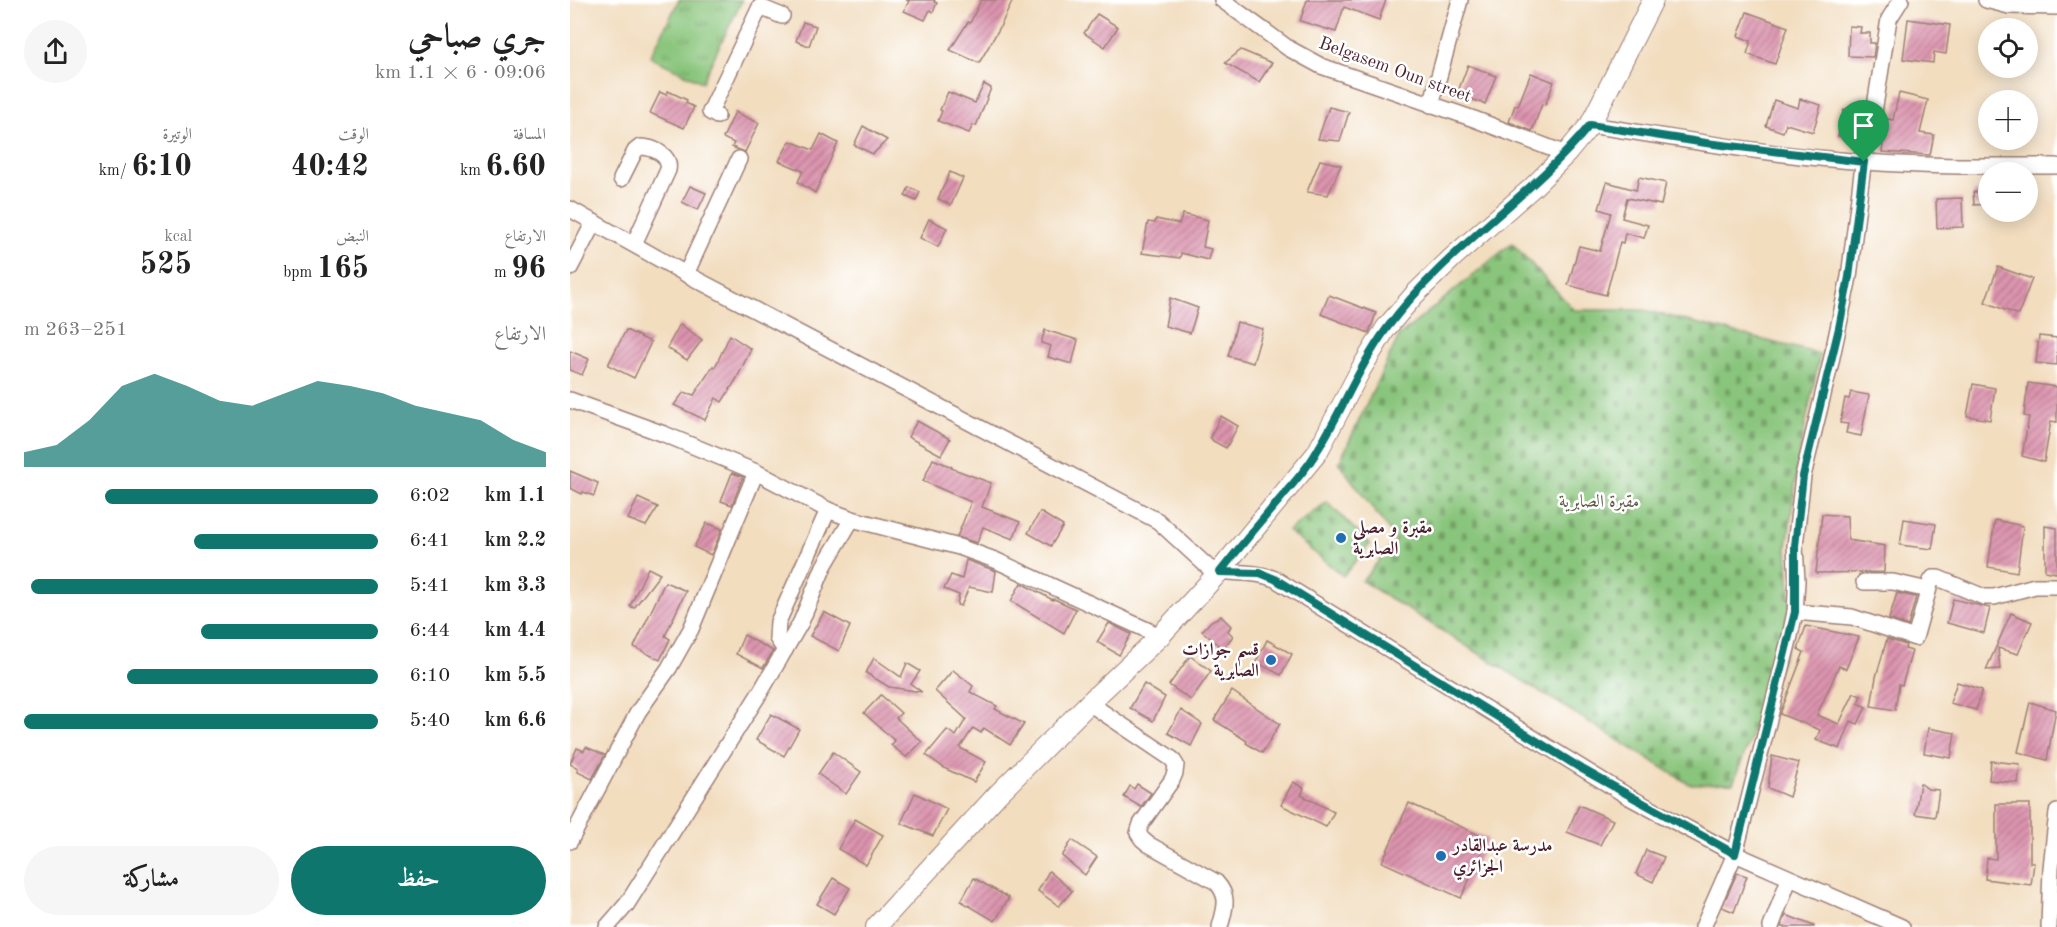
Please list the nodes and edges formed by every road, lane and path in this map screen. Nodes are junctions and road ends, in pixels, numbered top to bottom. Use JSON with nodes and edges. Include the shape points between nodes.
{"nodes":[{"id":1,"x":1222,"y":0,"type":"edge"},
{"id":2,"x":1460,"y":0,"type":"edge"},
{"id":3,"x":1653,"y":0,"type":"edge"},
{"id":4,"x":1901,"y":0,"type":"edge"},
{"id":5,"x":1986,"y":0,"type":"edge"},
{"id":6,"x":760,"y":4,"type":"edge"},
{"id":7,"x":2057,"y":7,"type":"edge"},
{"id":8,"x":783,"y":16,"type":"dead end"},
{"id":9,"x":1431,"y":105,"type":"junction"},
{"id":10,"x":717,"y":116,"type":"dead end"},
{"id":11,"x":1590,"y":125,"type":"junction"},
{"id":12,"x":1566,"y":154,"type":"junction"},
{"id":13,"x":739,"y":159,"type":"dead end"},
{"id":14,"x":1864,"y":162,"type":"junction"},
{"id":15,"x":2057,"y":166,"type":"edge"},
{"id":16,"x":621,"y":179,"type":"dead end"},
{"id":17,"x":570,"y":208,"type":"edge"},
{"id":18,"x":594,"y":222,"type":"junction"},
{"id":19,"x":634,"y":244,"type":"junction"},
{"id":20,"x":570,"y":268,"type":"edge"},
{"id":21,"x":686,"y":274,"type":"junction"},
{"id":22,"x":570,"y":400,"type":"edge"},
{"id":23,"x":756,"y":472,"type":"junction"},
{"id":24,"x":828,"y":510,"type":"junction"},
{"id":25,"x":852,"y":519,"type":"junction"},
{"id":26,"x":1220,"y":572,"type":"junction"},
{"id":27,"x":1864,"y":582,"type":"dead end"},
{"id":28,"x":2057,"y":586,"type":"edge"},
{"id":29,"x":1928,"y":590,"type":"junction"},
{"id":30,"x":1795,"y":612,"type":"junction"},
{"id":31,"x":1160,"y":636,"type":"junction"},
{"id":32,"x":785,"y":650,"type":"junction"},
{"id":33,"x":1089,"y":703,"type":"junction"},
{"id":34,"x":2057,"y":812,"type":"edge"},
{"id":35,"x":570,"y":841,"type":"edge"},
{"id":36,"x":1735,"y":854,"type":"junction"},
{"id":37,"x":1789,"y":879,"type":"junction"},
{"id":38,"x":607,"y":927,"type":"edge"},
{"id":39,"x":876,"y":927,"type":"edge"},
{"id":40,"x":1220,"y":927,"type":"edge"},
{"id":41,"x":1702,"y":927,"type":"edge"},
{"id":42,"x":1771,"y":927,"type":"edge"},
{"id":43,"x":1902,"y":927,"type":"edge"},
{"id":44,"x":2049,"y":927,"type":"edge"}],
"edges":[{"from":1,"to":9,"type":"street","name":"Belgasem Oun street","via":[[1305,58]]},
{"from":2,"to":9,"type":"street"},
{"from":3,"to":11,"type":"street"},
{"from":4,"to":14,"type":"street","via":[[1890,19]]},
{"from":5,"to":7,"type":"street","via":[[2009,6]]},
{"from":6,"to":8,"type":"street"},
{"from":6,"to":10,"type":"street","via":[[710,112]]},
{"from":9,"to":12,"type":"street","name":"Belgasem Oun street"},
{"from":11,"to":12,"type":"street"},
{"from":11,"to":14,"type":"street"},
{"from":12,"to":26,"type":"street","via":[[1453,256],[1386,328],[1317,453]]},
{"from":13,"to":21,"type":"street"},
{"from":14,"to":15,"type":"street"},
{"from":14,"to":30,"type":"street","via":[[1847,287],[1803,476],[1795,546]]},
{"from":16,"to":19,"type":"street","via":[[640,147],[664,156],[669,162]]},
{"from":17,"to":18,"type":"street"},
{"from":18,"to":19,"type":"street"},
{"from":18,"to":20,"type":"street"},
{"from":19,"to":21,"type":"street"},
{"from":21,"to":26,"type":"street","via":[[1158,521],[1209,568]]},
{"from":22,"to":23,"type":"street"},
{"from":23,"to":24,"type":"street"},
{"from":23,"to":35,"type":"street","via":[[691,629],[638,712]]},
{"from":24,"to":25,"type":"street"},
{"from":24,"to":32,"type":"street","via":[[778,622],[777,638]]},
{"from":25,"to":31,"type":"street","via":[[995,560]]},
{"from":25,"to":32,"type":"street","via":[[819,576]]},
{"from":26,"to":31,"type":"street"},
{"from":26,"to":36,"type":"street","via":[[1260,573],[1275,579],[1545,747]]},
{"from":27,"to":29,"type":"street"},
{"from":28,"to":29,"type":"street","via":[[2035,586],[1984,597],[1935,578]]},
{"from":29,"to":30,"type":"street","via":[[1915,638],[1852,617]]},
{"from":30,"to":36,"type":"street"},
{"from":31,"to":33,"type":"street"},
{"from":32,"to":38,"type":"street","via":[[627,904]]},
{"from":33,"to":39,"type":"street","via":[[997,795]]},
{"from":33,"to":40,"type":"street","via":[[1176,765],[1172,780],[1138,832],[1149,844],[1223,889],[1226,897]]},
{"from":34,"to":44,"type":"street"},
{"from":36,"to":37,"type":"street"},
{"from":36,"to":41,"type":"street"},
{"from":37,"to":42,"type":"street"},
{"from":37,"to":43,"type":"street"}]}
